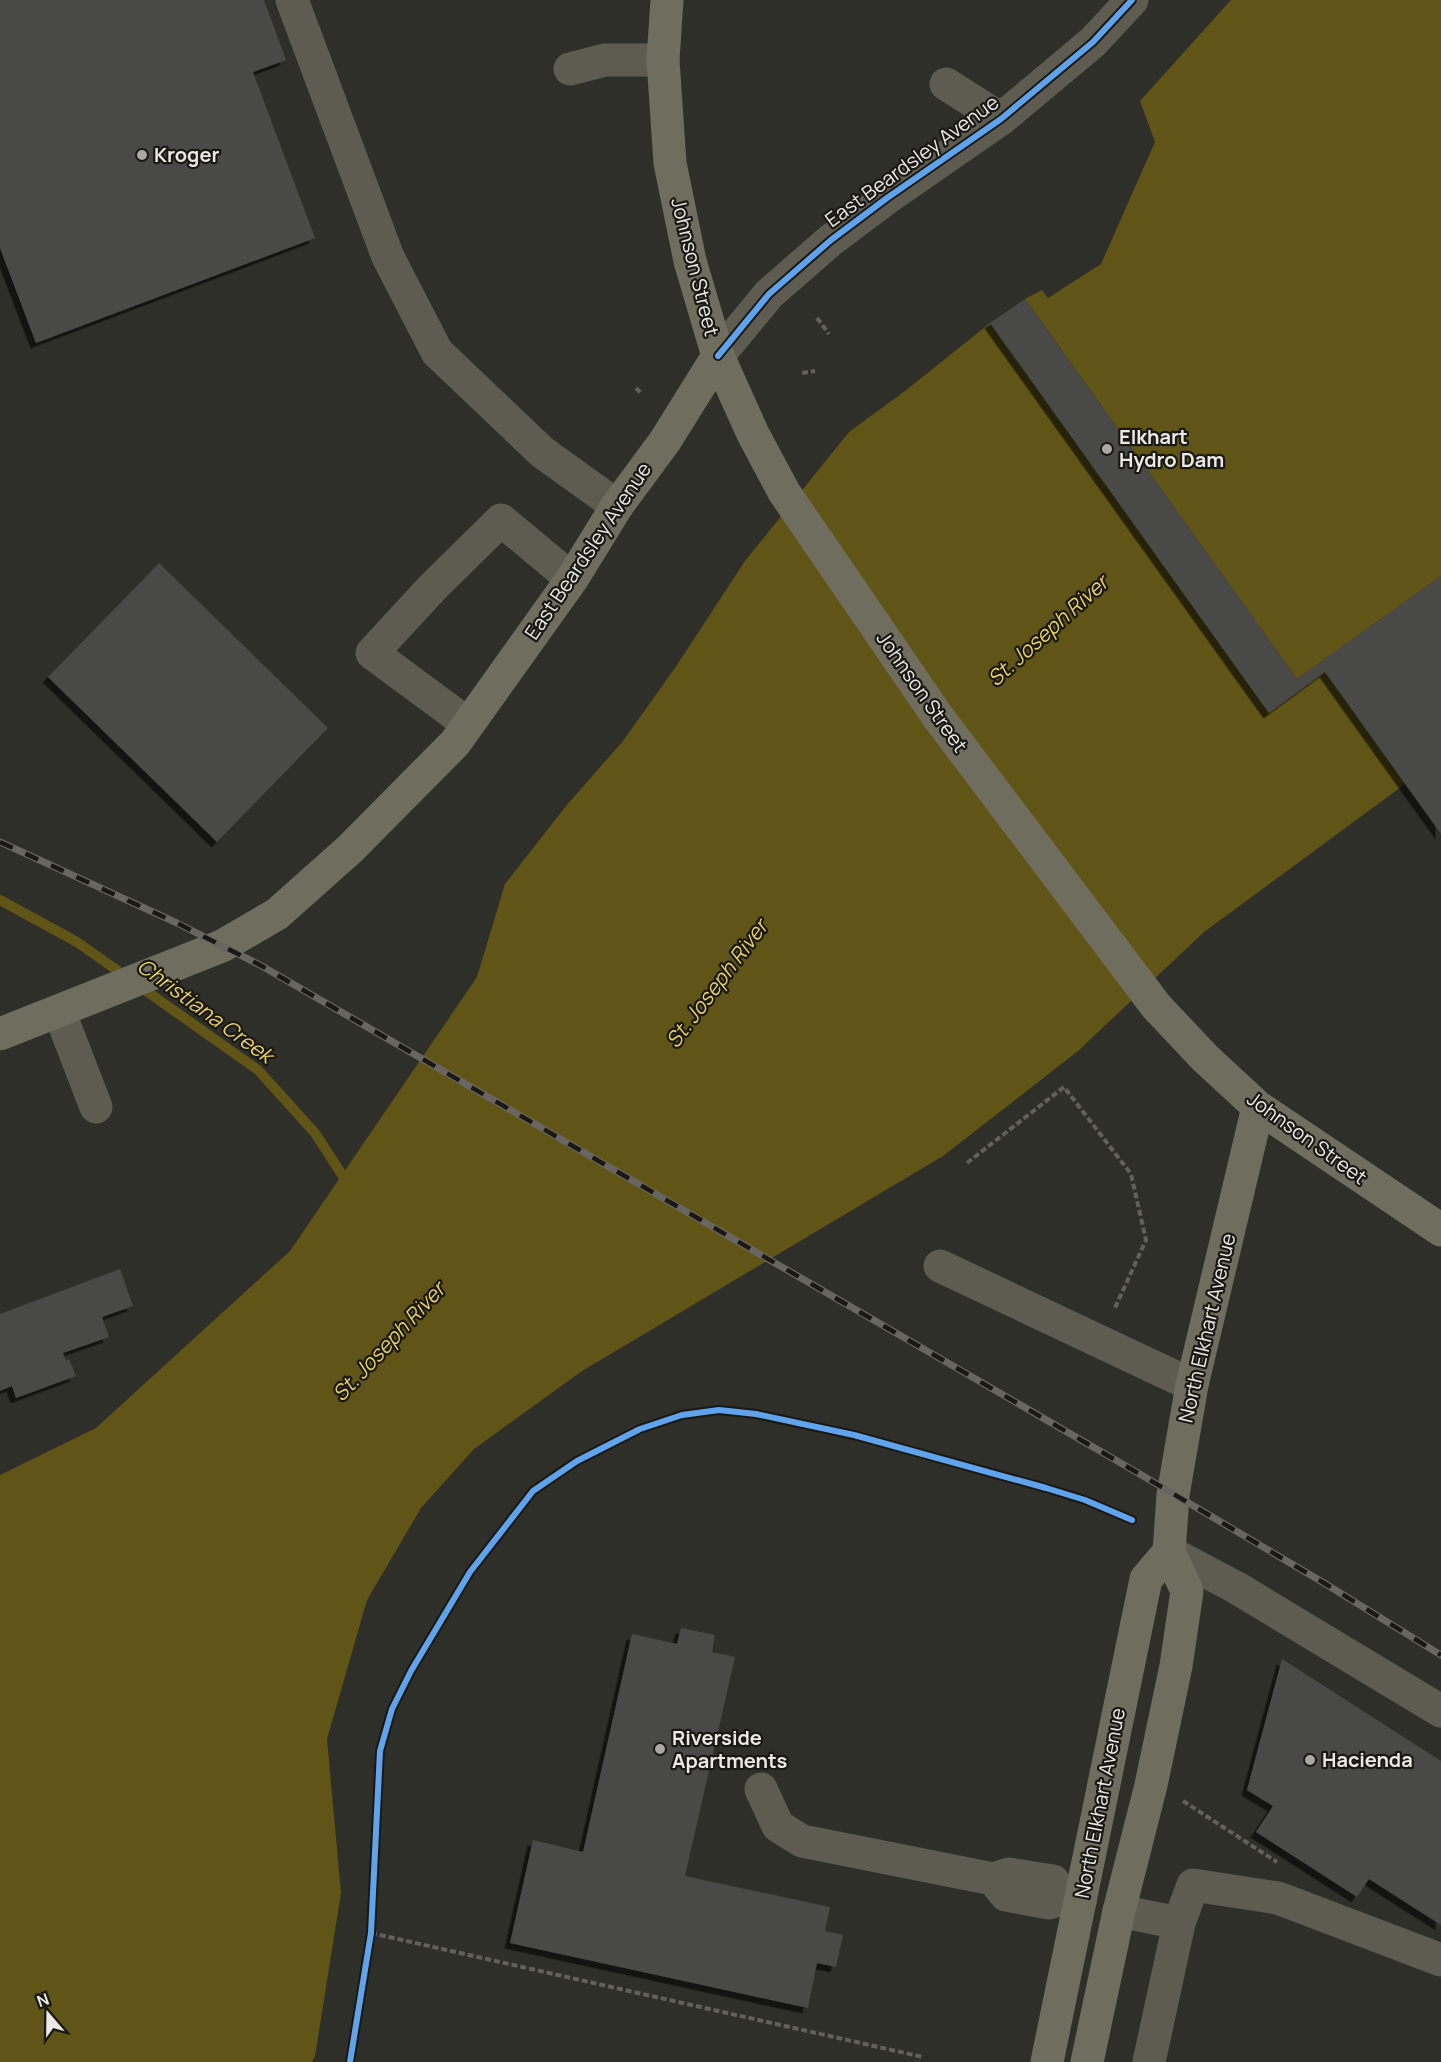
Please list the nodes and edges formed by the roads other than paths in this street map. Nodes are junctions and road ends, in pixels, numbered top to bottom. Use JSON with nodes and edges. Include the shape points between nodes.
{"nodes":[{"id":1,"x":292,"y":0,"type":"edge"},
{"id":2,"x":667,"y":0,"type":"edge"},
{"id":3,"x":1132,"y":0,"type":"edge"},
{"id":4,"x":663,"y":60,"type":"junction"},
{"id":5,"x":570,"y":69,"type":"dead end"},
{"id":6,"x":946,"y":84,"type":"dead end"},
{"id":7,"x":1001,"y":119,"type":"junction"},
{"id":8,"x":718,"y":356,"type":"junction"},
{"id":9,"x":617,"y":506,"type":"junction"},
{"id":10,"x":572,"y":579,"type":"junction"},
{"id":11,"x":468,"y":724,"type":"junction"},
{"id":12,"x":72,"y":1006,"type":"junction"},
{"id":13,"x":0,"y":1034,"type":"edge"},
{"id":14,"x":96,"y":1107,"type":"dead end"},
{"id":15,"x":1258,"y":1107,"type":"junction"},
{"id":16,"x":1441,"y":1230,"type":"edge"},
{"id":17,"x":940,"y":1266,"type":"dead end"},
{"id":18,"x":1192,"y":1384,"type":"junction"},
{"id":19,"x":1169,"y":1552,"type":"junction"},
{"id":20,"x":1441,"y":1712,"type":"edge"},
{"id":21,"x":761,"y":1788,"type":"dead end"},
{"id":22,"x":1073,"y":1900,"type":"junction"},
{"id":23,"x":1119,"y":1911,"type":"junction"},
{"id":24,"x":1179,"y":1923,"type":"junction"},
{"id":25,"x":1441,"y":1960,"type":"edge"},
{"id":26,"x":1094,"y":2061,"type":"edge"},
{"id":27,"x":1047,"y":2062,"type":"edge"},
{"id":28,"x":1149,"y":2062,"type":"edge"}],
"edges":[{"from":1,"to":9,"type":"street","via":[[388,257],[437,352],[542,452]]},
{"from":2,"to":4,"type":"main road","name":"Johnson Street"},
{"from":3,"to":7,"type":"street","name":"East Beardsley Avenue","via":[[1094,42]]},
{"from":4,"to":5,"type":"street","via":[[605,60]]},
{"from":4,"to":8,"type":"main road","name":"Johnson Street","via":[[670,163],[690,261]]},
{"from":6,"to":7,"type":"street"},
{"from":7,"to":8,"type":"street","name":"East Beardsley Avenue","via":[[831,240],[769,294]]},
{"from":8,"to":9,"type":"main road","name":"East Beardsley Avenue","via":[[665,441]]},
{"from":8,"to":15,"type":"main road","name":"Johnson Street","via":[[784,492],[938,717],[1156,1006]]},
{"from":9,"to":10,"type":"main road","name":"East Beardsley Avenue"},
{"from":10,"to":11,"type":"main road","name":"East Beardsley Avenue"},
{"from":10,"to":11,"type":"street","via":[[501,520],[372,653]]},
{"from":11,"to":12,"type":"main road","name":"East Beardsley Avenue","via":[[455,743],[350,849],[277,914],[231,942]]},
{"from":12,"to":13,"type":"main road","name":"East Beardsley Avenue"},
{"from":12,"to":14,"type":"street"},
{"from":15,"to":16,"type":"main road","name":"Johnson Street"},
{"from":15,"to":18,"type":"main road","name":"North Elkhart Avenue"},
{"from":17,"to":18,"type":"street"},
{"from":18,"to":19,"type":"main road","name":"North Elkhart Avenue","via":[[1173,1495]]},
{"from":19,"to":20,"type":"street","via":[[1238,1588]]},
{"from":19,"to":22,"type":"main road","name":"North Elkhart Avenue","via":[[1146,1579]]},
{"from":19,"to":23,"type":"main road","name":"North Elkhart Avenue","via":[[1187,1591],[1178,1656],[1152,1785]]},
{"from":21,"to":22,"type":"street","via":[[778,1827],[802,1841],[993,1879],[1009,1874],[1053,1881]]},
{"from":22,"to":23,"type":"main road"},
{"from":22,"to":27,"type":"main road","name":"North Elkhart Avenue"},
{"from":23,"to":24,"type":"street"},
{"from":23,"to":26,"type":"main road","name":"North Elkhart Avenue"},
{"from":24,"to":25,"type":"street","via":[[1193,1885],[1278,1898]]},
{"from":24,"to":28,"type":"street"}]}
